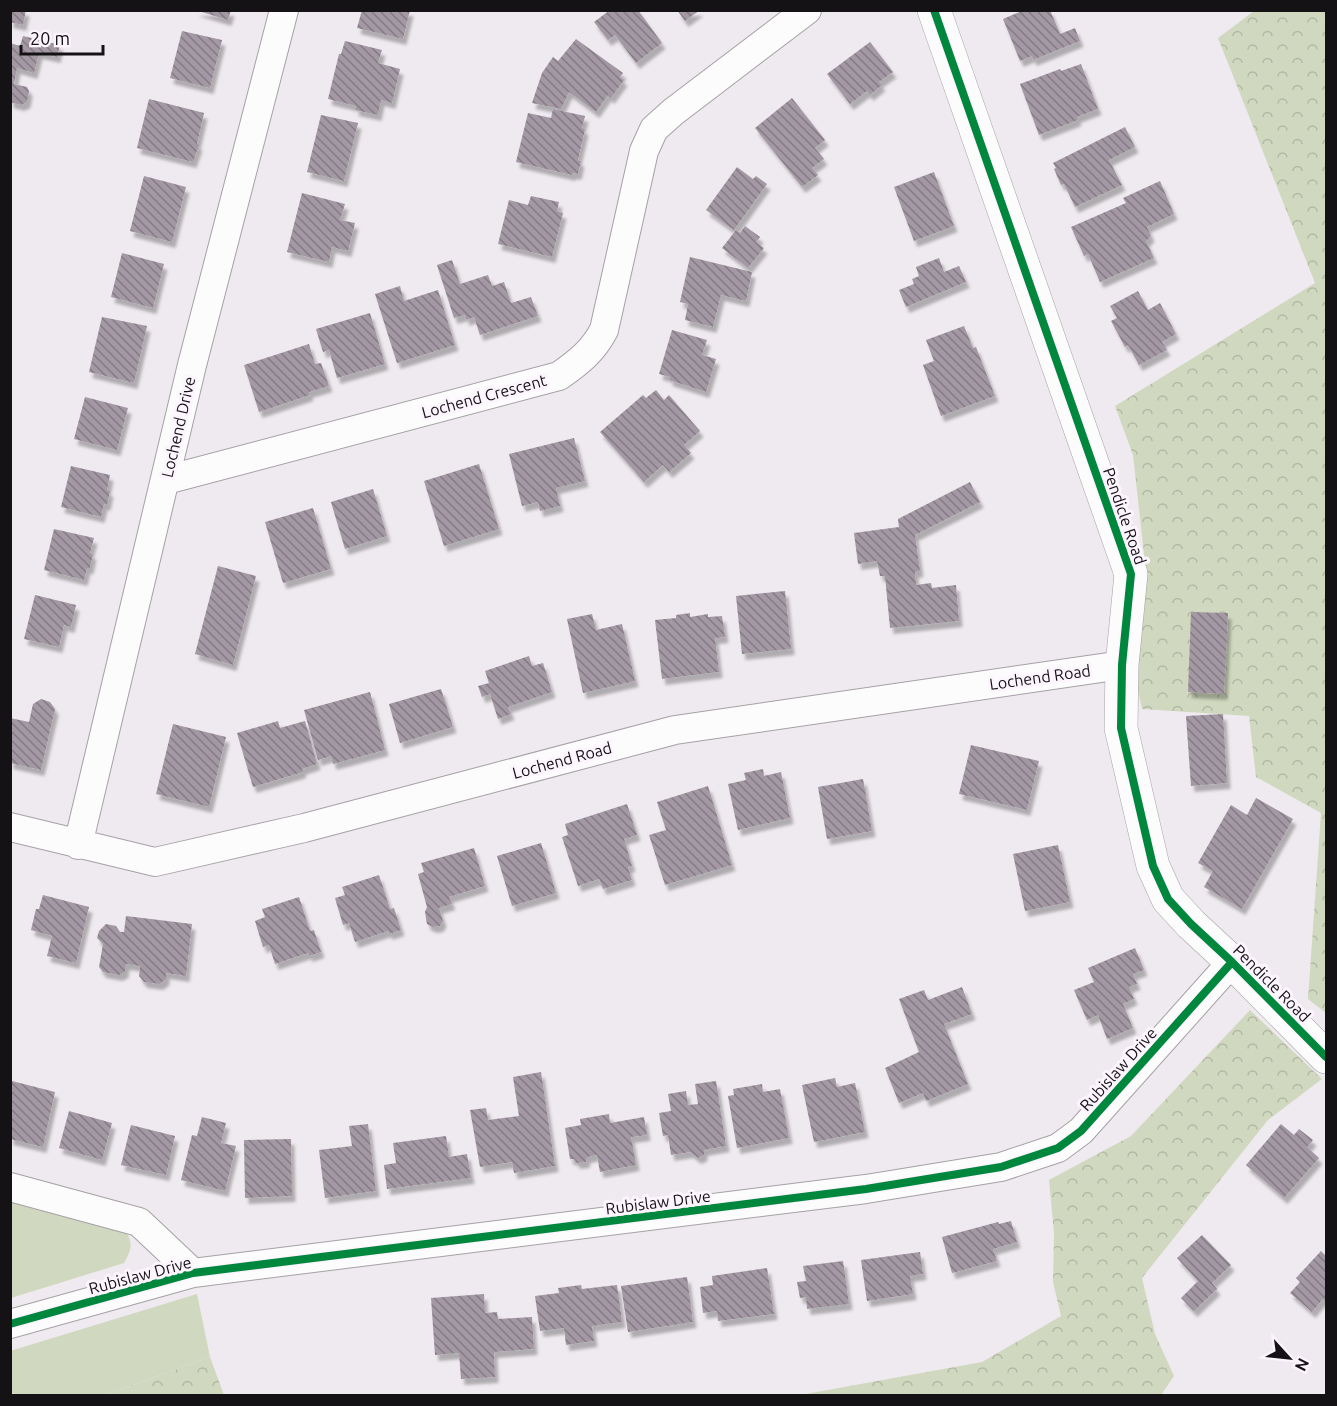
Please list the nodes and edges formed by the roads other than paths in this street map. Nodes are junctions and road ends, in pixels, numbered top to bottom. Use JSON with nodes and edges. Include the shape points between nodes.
{"nodes":[{"id":1,"x":284,"y":10,"type":"edge"},
{"id":2,"x":807,"y":10,"type":"edge"},
{"id":3,"x":934,"y":10,"type":"edge"},
{"id":4,"x":166,"y":480,"type":"junction"},
{"id":5,"x":1122,"y":665,"type":"junction"},
{"id":6,"x":10,"y":827,"type":"edge"},
{"id":7,"x":78,"y":845,"type":"junction"},
{"id":8,"x":1232,"y":962,"type":"junction"},
{"id":9,"x":1326,"y":1057,"type":"edge"},
{"id":10,"x":10,"y":1186,"type":"edge"},
{"id":11,"x":193,"y":1273,"type":"junction"},
{"id":12,"x":10,"y":1324,"type":"edge"}],
"edges":[{"from":1,"to":4,"type":"street","name":"Lochend Drive"},
{"from":2,"to":4,"type":"street","name":"Lochend Crescent","via":[[654,129],[644,151],[604,330],[596,346],[581,361],[559,376]]},
{"from":3,"to":5,"type":"street","name":"Pendicle Road","via":[[1131,574]]},
{"from":4,"to":7,"type":"street","name":"Lochend Drive"},
{"from":5,"to":7,"type":"street","name":"Lochend Road","via":[[675,730],[304,828],[155,862]]},
{"from":5,"to":8,"type":"street","name":"Pendicle Road","via":[[1121,729],[1153,866],[1168,899]]},
{"from":6,"to":7,"type":"street","name":"Lochend Road"},
{"from":8,"to":9,"type":"street","name":"Pendicle Road"},
{"from":8,"to":11,"type":"street","name":"Rubislaw Drive","via":[[1081,1131],[1058,1148],[1001,1167],[866,1189]]},
{"from":10,"to":11,"type":"street","via":[[139,1222]]},
{"from":11,"to":12,"type":"street","name":"Rubislaw Drive"}]}
